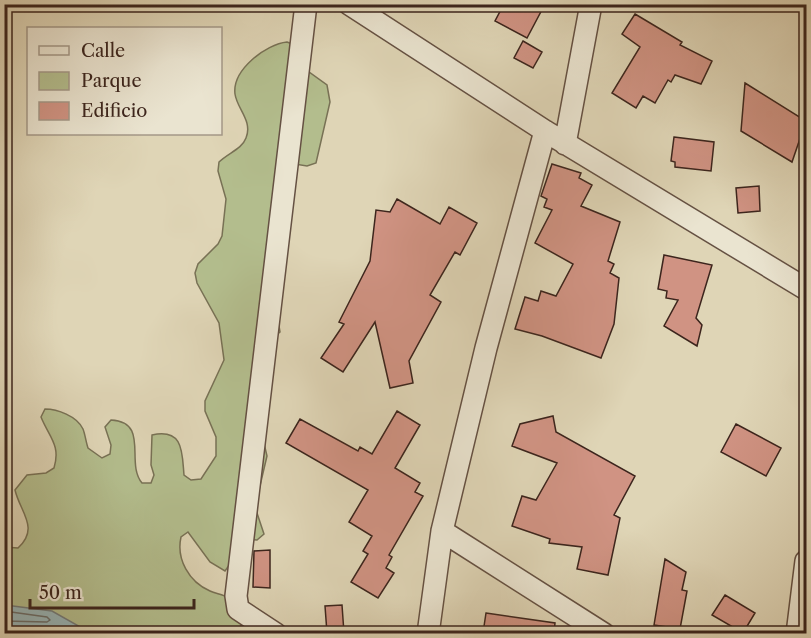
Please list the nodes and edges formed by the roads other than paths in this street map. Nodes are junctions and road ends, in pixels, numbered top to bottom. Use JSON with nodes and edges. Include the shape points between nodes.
{"nodes":[{"id":1,"x":349,"y":4,"type":"edge"},
{"id":2,"x":591,"y":4,"type":"edge"},
{"id":3,"x":301,"y":7,"type":"edge"},
{"id":4,"x":545,"y":131,"type":"junction"},
{"id":5,"x":565,"y":144,"type":"junction"},
{"id":6,"x":807,"y":289,"type":"edge"},
{"id":7,"x":442,"y":531,"type":"junction"},
{"id":8,"x":807,"y":561,"type":"edge"},
{"id":9,"x":276,"y":633,"type":"edge"},
{"id":10,"x":428,"y":633,"type":"edge"},
{"id":11,"x":604,"y":633,"type":"edge"},
{"id":12,"x":797,"y":633,"type":"edge"}],
"edges":[{"from":1,"to":4,"type":"street"},
{"from":2,"to":5,"type":"street"},
{"from":3,"to":9,"type":"street","via":[[236,596],[238,609]]},
{"from":4,"to":5,"type":"street"},
{"from":4,"to":7,"type":"street","via":[[486,348]]},
{"from":5,"to":6,"type":"street"},
{"from":7,"to":10,"type":"street"},
{"from":7,"to":11,"type":"street"},
{"from":8,"to":12,"type":"street"}]}
